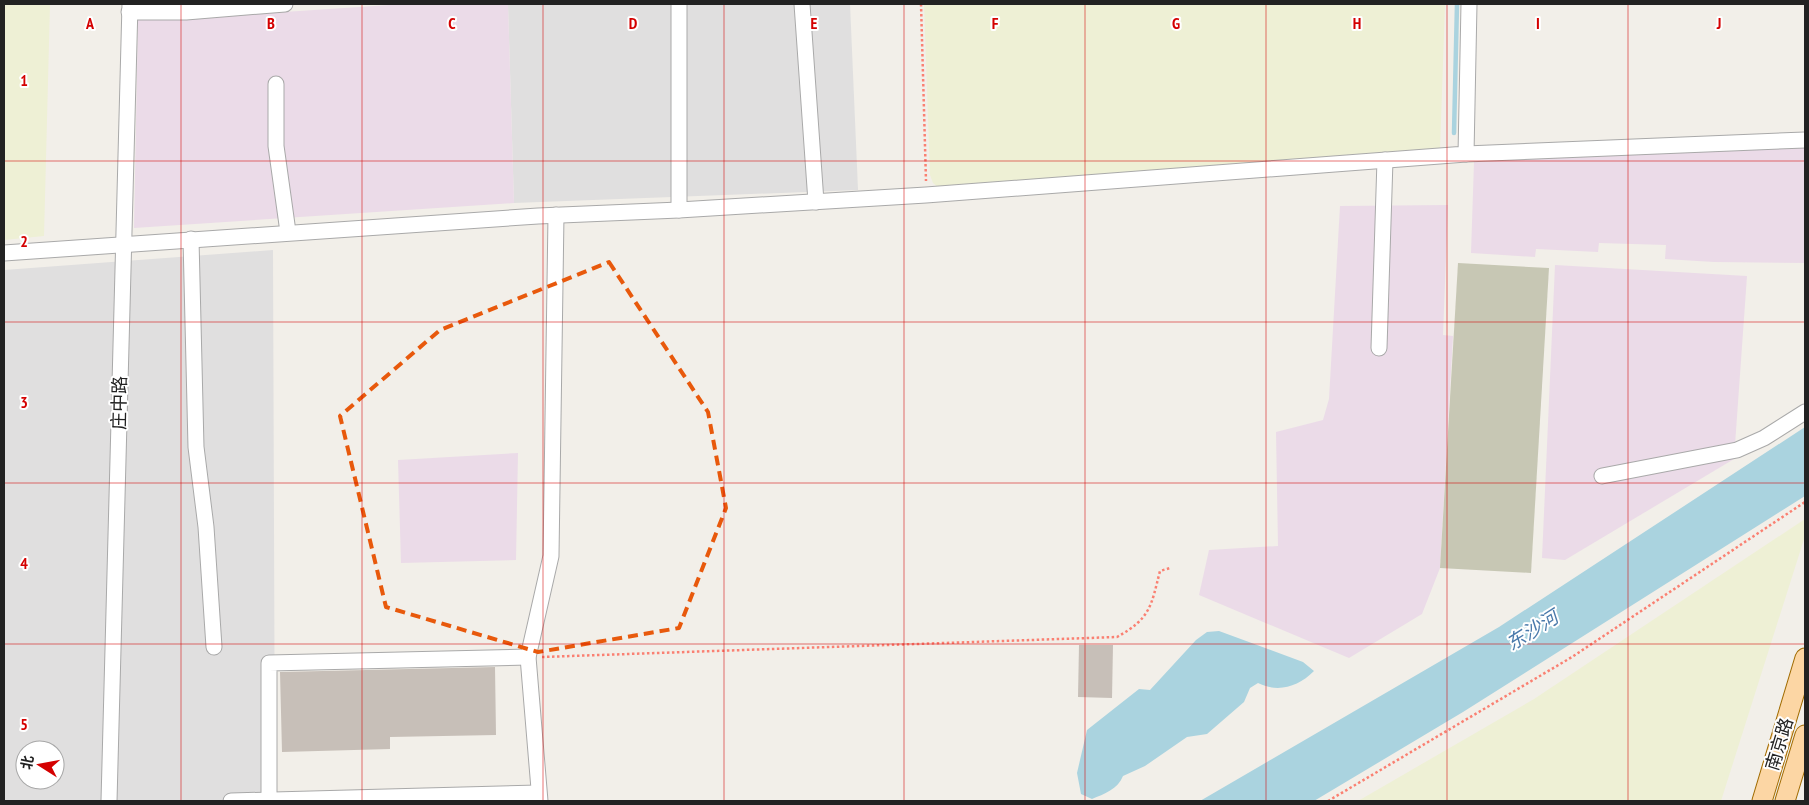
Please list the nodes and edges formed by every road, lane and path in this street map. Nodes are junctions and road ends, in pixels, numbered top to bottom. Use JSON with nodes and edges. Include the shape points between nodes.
{"nodes":[{"id":1,"x":285,"y":4,"type":"edge"},
{"id":2,"x":679,"y":4,"type":"edge"},
{"id":3,"x":802,"y":4,"type":"edge"},
{"id":4,"x":921,"y":4,"type":"edge"},
{"id":5,"x":1470,"y":4,"type":"edge"},
{"id":6,"x":129,"y":8,"type":"edge"},
{"id":7,"x":276,"y":84,"type":"dead end"},
{"id":8,"x":1805,"y":140,"type":"edge"},
{"id":9,"x":1466,"y":154,"type":"junction"},
{"id":10,"x":1385,"y":160,"type":"junction"},
{"id":11,"x":926,"y":195,"type":"junction"},
{"id":12,"x":816,"y":202,"type":"junction"},
{"id":13,"x":679,"y":210,"type":"junction"},
{"id":14,"x":556,"y":215,"type":"junction"},
{"id":15,"x":288,"y":232,"type":"junction"},
{"id":16,"x":191,"y":239,"type":"junction"},
{"id":17,"x":124,"y":244,"type":"junction"},
{"id":18,"x":4,"y":253,"type":"edge"},
{"id":19,"x":1378,"y":348,"type":"dead end"},
{"id":20,"x":1805,"y":412,"type":"edge"},
{"id":21,"x":1602,"y":476,"type":"dead end"},
{"id":22,"x":1805,"y":502,"type":"edge"},
{"id":23,"x":1170,"y":568,"type":"dead end"},
{"id":24,"x":214,"y":647,"type":"dead end"},
{"id":25,"x":528,"y":658,"type":"junction"},
{"id":26,"x":1805,"y":658,"type":"edge"},
{"id":27,"x":1805,"y":735,"type":"edge"},
{"id":28,"x":1801,"y":763,"type":"edge"},
{"id":29,"x":539,"y":797,"type":"edge"},
{"id":30,"x":109,"y":801,"type":"edge"},
{"id":31,"x":232,"y":801,"type":"edge"},
{"id":32,"x":268,"y":801,"type":"edge"},
{"id":33,"x":1328,"y":801,"type":"edge"},
{"id":34,"x":1762,"y":801,"type":"edge"},
{"id":35,"x":1786,"y":801,"type":"edge"}],
"edges":[{"from":1,"to":6,"type":"street","via":[[186,12]]},
{"from":2,"to":13,"type":"street"},
{"from":3,"to":12,"type":"street"},
{"from":4,"to":11,"type":"path"},
{"from":5,"to":9,"type":"street"},
{"from":6,"to":17,"type":"street","name":"庄中路"},
{"from":7,"to":15,"type":"street","via":[[276,146]]},
{"from":8,"to":9,"type":"street"},
{"from":9,"to":10,"type":"street"},
{"from":10,"to":11,"type":"street"},
{"from":10,"to":19,"type":"street"},
{"from":11,"to":12,"type":"street"},
{"from":12,"to":13,"type":"street"},
{"from":13,"to":14,"type":"street"},
{"from":14,"to":15,"type":"street"},
{"from":14,"to":25,"type":"street","via":[[551,556]]},
{"from":15,"to":16,"type":"street"},
{"from":16,"to":17,"type":"street"},
{"from":16,"to":24,"type":"street","via":[[196,447],[206,527]]},
{"from":17,"to":18,"type":"street"},
{"from":17,"to":30,"type":"street","name":"庄中路"},
{"from":20,"to":21,"type":"street","via":[[1764,438],[1737,450]]},
{"from":22,"to":33,"type":"path","via":[[1572,657]]},
{"from":23,"to":25,"type":"path","via":[[1160,571],[1150,610],[1134,627],[1117,637]]},
{"from":25,"to":29,"type":"street"},
{"from":25,"to":32,"type":"street","via":[[269,663]]},
{"from":26,"to":34,"type":"main road","name":"南京路"},
{"from":27,"to":28,"type":"main road","name":"南京路"},
{"from":28,"to":35,"type":"main road","name":"南京路"},
{"from":29,"to":32,"type":"street"},
{"from":31,"to":32,"type":"street"}]}
